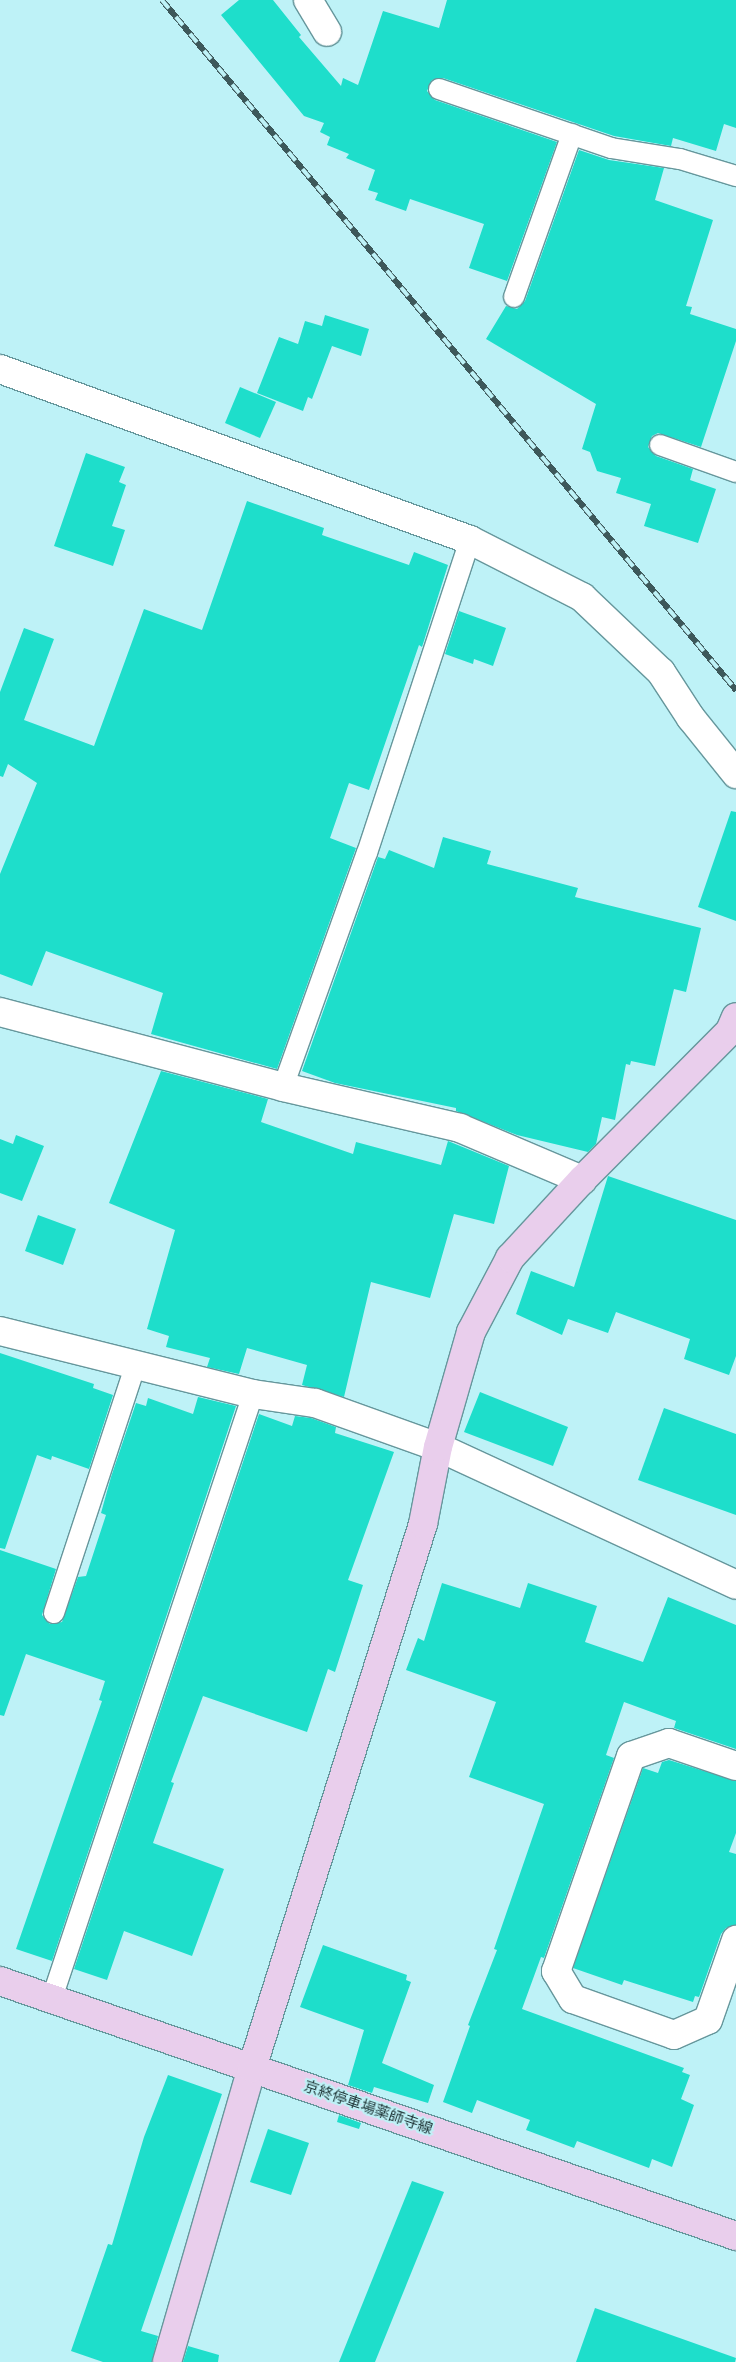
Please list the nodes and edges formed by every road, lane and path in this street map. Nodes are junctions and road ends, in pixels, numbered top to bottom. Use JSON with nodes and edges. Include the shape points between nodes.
{"nodes":[{"id":1,"x":308,"y":0,"type":"edge"},
{"id":2,"x":328,"y":32,"type":"dead end"},
{"id":3,"x":439,"y":89,"type":"dead end"},
{"id":4,"x":572,"y":134,"type":"junction"},
{"id":5,"x":736,"y":176,"type":"edge"},
{"id":6,"x":514,"y":297,"type":"dead end"},
{"id":7,"x":0,"y":370,"type":"edge"},
{"id":8,"x":660,"y":445,"type":"dead end"},
{"id":9,"x":736,"y":472,"type":"edge"},
{"id":10,"x":470,"y":540,"type":"junction"},
{"id":11,"x":736,"y":774,"type":"edge"},
{"id":12,"x":0,"y":1012,"type":"edge"},
{"id":13,"x":736,"y":1017,"type":"edge"},
{"id":14,"x":283,"y":1087,"type":"junction"},
{"id":15,"x":582,"y":1180,"type":"junction"},
{"id":16,"x":0,"y":1331,"type":"edge"},
{"id":17,"x":136,"y":1364,"type":"junction"},
{"id":18,"x":254,"y":1394,"type":"junction"},
{"id":19,"x":438,"y":1447,"type":"junction"},
{"id":20,"x":736,"y":1585,"type":"edge"},
{"id":21,"x":54,"y":1613,"type":"dead end"},
{"id":22,"x":736,"y":1766,"type":"edge"},
{"id":23,"x":736,"y":1940,"type":"edge"},
{"id":24,"x":0,"y":1980,"type":"edge"},
{"id":25,"x":52,"y":1998,"type":"junction"},
{"id":26,"x":252,"y":2068,"type":"junction"},
{"id":27,"x":736,"y":2236,"type":"edge"},
{"id":28,"x":167,"y":2362,"type":"edge"}],
"edges":[{"from":1,"to":2,"type":"street"},
{"from":3,"to":4,"type":"lane"},
{"from":4,"to":5,"type":"lane","via":[[611,148],[680,159]]},
{"from":4,"to":6,"type":"lane"},
{"from":7,"to":10,"type":"street"},
{"from":8,"to":9,"type":"lane"},
{"from":10,"to":11,"type":"street","via":[[582,597],[661,672],[691,718]]},
{"from":10,"to":14,"type":"lane","via":[[367,854]]},
{"from":12,"to":14,"type":"street"},
{"from":13,"to":15,"type":"street","via":[[730,1031]]},
{"from":14,"to":15,"type":"street","via":[[460,1128]]},
{"from":15,"to":19,"type":"street","via":[[510,1258],[470,1332]]},
{"from":16,"to":17,"type":"street"},
{"from":17,"to":18,"type":"street"},
{"from":17,"to":21,"type":"lane"},
{"from":18,"to":19,"type":"street","via":[[315,1403]]},
{"from":18,"to":25,"type":"lane"},
{"from":19,"to":20,"type":"street"},
{"from":19,"to":26,"type":"street","via":[[423,1524]]},
{"from":22,"to":23,"type":"street","via":[[669,1743],[631,1756],[556,1971],[573,1999],[674,2035],[708,2020]]},
{"from":24,"to":25,"type":"street","name":"京終停車場薬師寺線"},
{"from":25,"to":26,"type":"street","name":"京終停車場薬師寺線"},
{"from":26,"to":27,"type":"street","name":"京終停車場薬師寺線"},
{"from":26,"to":28,"type":"street"}]}
